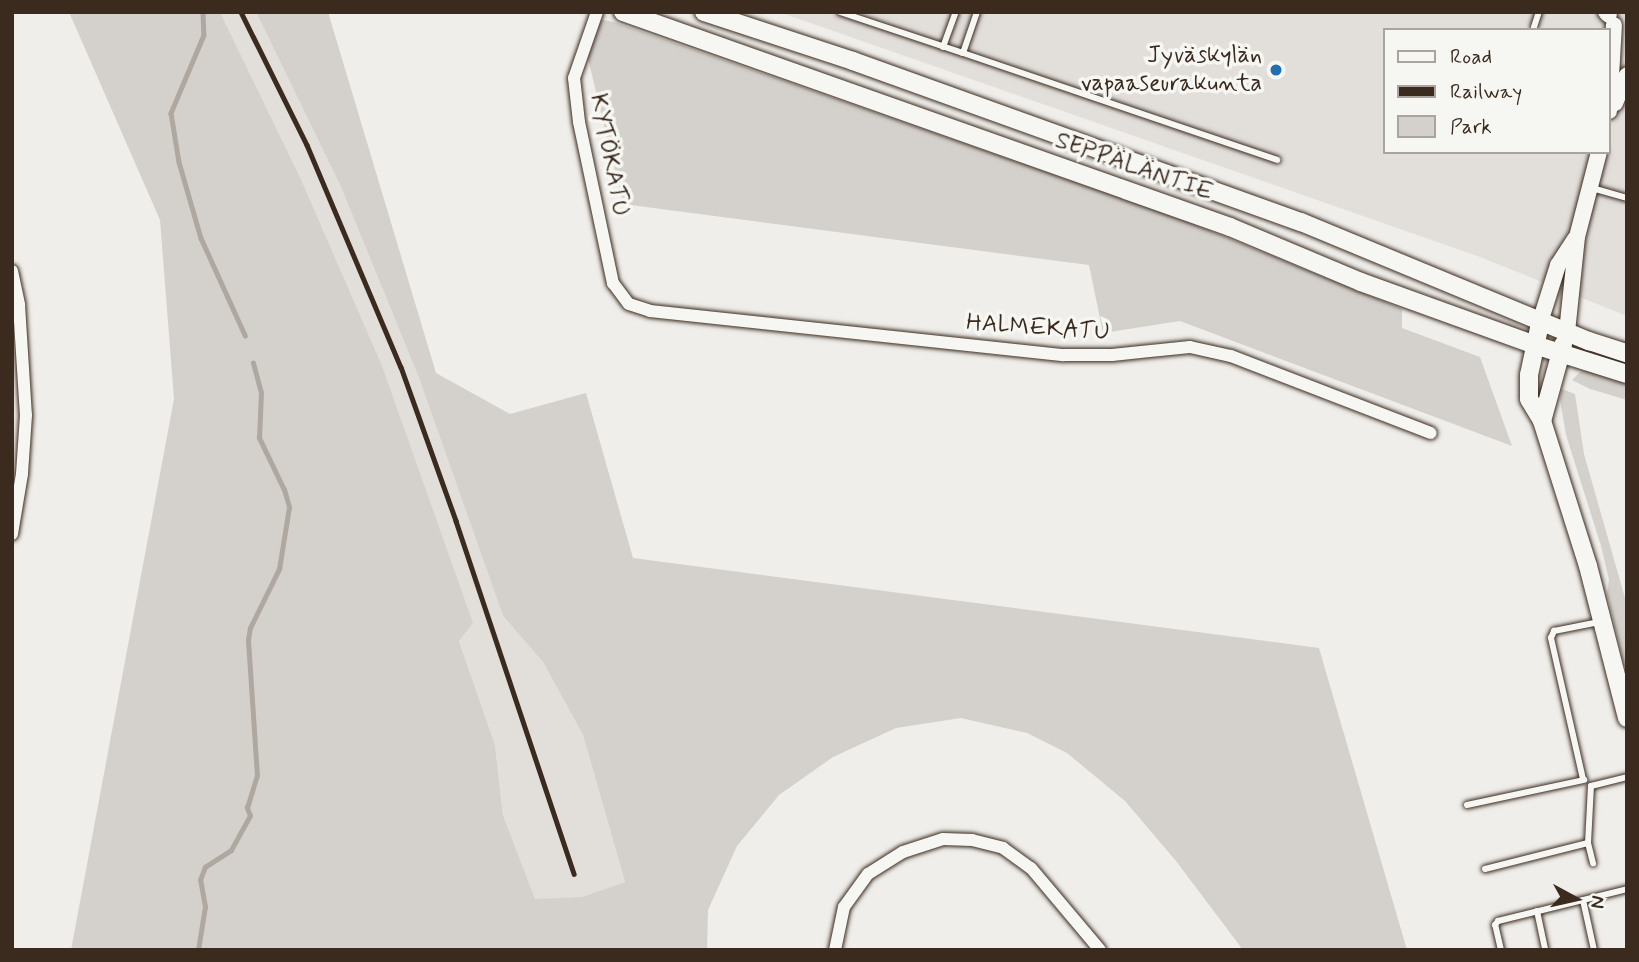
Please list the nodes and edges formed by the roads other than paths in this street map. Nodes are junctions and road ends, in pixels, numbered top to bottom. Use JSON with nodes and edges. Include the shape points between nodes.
{"nodes":[{"id":1,"x":597,"y":12,"type":"edge"},
{"id":2,"x":622,"y":12,"type":"edge"},
{"id":3,"x":704,"y":12,"type":"edge"},
{"id":4,"x":840,"y":12,"type":"edge"},
{"id":5,"x":956,"y":12,"type":"edge"},
{"id":6,"x":977,"y":12,"type":"edge"},
{"id":7,"x":1539,"y":12,"type":"edge"},
{"id":8,"x":1613,"y":20,"type":"edge"},
{"id":9,"x":1534,"y":27,"type":"dead end"},
{"id":10,"x":943,"y":47,"type":"junction"},
{"id":11,"x":962,"y":53,"type":"junction"},
{"id":12,"x":1611,"y":66,"type":"edge"},
{"id":13,"x":1627,"y":75,"type":"edge"},
{"id":14,"x":1611,"y":113,"type":"edge"},
{"id":15,"x":1599,"y":154,"type":"edge"},
{"id":16,"x":1277,"y":160,"type":"dead end"},
{"id":17,"x":1590,"y":187,"type":"junction"},
{"id":18,"x":1627,"y":198,"type":"edge"},
{"id":19,"x":1577,"y":237,"type":"junction"},
{"id":20,"x":12,"y":271,"type":"edge"},
{"id":21,"x":629,"y":304,"type":"joint"},
{"id":22,"x":1541,"y":319,"type":"junction"},
{"id":23,"x":1567,"y":331,"type":"junction"},
{"id":24,"x":1535,"y":345,"type":"junction"},
{"id":25,"x":17,"y":348,"type":"edge"},
{"id":26,"x":1560,"y":353,"type":"junction"},
{"id":27,"x":1627,"y":353,"type":"edge"},
{"id":28,"x":1627,"y":374,"type":"edge"},
{"id":29,"x":1542,"y":421,"type":"junction"},
{"id":30,"x":1431,"y":433,"type":"dead end"},
{"id":31,"x":12,"y":534,"type":"edge"},
{"id":32,"x":1602,"y":621,"type":"junction"},
{"id":33,"x":1627,"y":718,"type":"edge"},
{"id":34,"x":1627,"y":777,"type":"edge"},
{"id":35,"x":1583,"y":779,"type":"junction"},
{"id":36,"x":1591,"y":786,"type":"junction"},
{"id":37,"x":1467,"y":805,"type":"dead end"},
{"id":38,"x":1588,"y":843,"type":"junction"},
{"id":39,"x":1593,"y":863,"type":"dead end"},
{"id":40,"x":1485,"y":869,"type":"dead end"},
{"id":41,"x":1627,"y":889,"type":"edge"},
{"id":42,"x":1583,"y":900,"type":"junction"},
{"id":43,"x":1537,"y":911,"type":"junction"},
{"id":44,"x":835,"y":950,"type":"edge"},
{"id":45,"x":1100,"y":950,"type":"edge"},
{"id":46,"x":1501,"y":950,"type":"edge"},
{"id":47,"x":1545,"y":950,"type":"edge"},
{"id":48,"x":1594,"y":950,"type":"edge"}],
"edges":[{"from":1,"to":21,"type":"street","name":"KYTÖKATU","via":[[574,78],[613,283]]},
{"from":2,"to":24,"type":"main road","name":"SEPPÄLÄNTIE","via":[[1230,227],[1361,282]]},
{"from":3,"to":22,"type":"main road","name":"SEPPÄLÄNTIE","via":[[1301,222]]},
{"from":4,"to":10,"type":"lane"},
{"from":5,"to":10,"type":"lane"},
{"from":6,"to":11,"type":"lane"},
{"from":7,"to":9,"type":"lane"},
{"from":8,"to":12,"type":"street"},
{"from":10,"to":11,"type":"lane"},
{"from":11,"to":16,"type":"lane"},
{"from":13,"to":14,"type":"street"},
{"from":15,"to":17,"type":"street"},
{"from":17,"to":18,"type":"lane"},
{"from":17,"to":19,"type":"street"},
{"from":19,"to":22,"type":"street","via":[[1558,265]]},
{"from":19,"to":23,"type":"street"},
{"from":20,"to":25,"type":"street"},
{"from":21,"to":30,"type":"street","name":"HALMEKATU","via":[[650,311],[1063,355],[1190,347],[1231,356]]},
{"from":22,"to":23,"type":"main road","name":"SEPPÄLÄNTIE"},
{"from":22,"to":24,"type":"main road"},
{"from":23,"to":26,"type":"main road"},
{"from":23,"to":27,"type":"main road","name":"SEPPÄLÄNTIE"},
{"from":24,"to":26,"type":"main road","name":"SEPPÄLÄNTIE"},
{"from":24,"to":29,"type":"main road","via":[[1529,398]]},
{"from":25,"to":31,"type":"street","via":[[26,415]]},
{"from":26,"to":28,"type":"main road","name":"SEPPÄLÄNTIE"},
{"from":26,"to":29,"type":"main road"},
{"from":29,"to":32,"type":"main road"},
{"from":32,"to":33,"type":"main road"},
{"from":32,"to":35,"type":"lane","via":[[1554,631],[1552,638]]},
{"from":34,"to":36,"type":"lane"},
{"from":35,"to":36,"type":"lane"},
{"from":35,"to":37,"type":"lane"},
{"from":36,"to":38,"type":"lane"},
{"from":38,"to":39,"type":"lane"},
{"from":38,"to":40,"type":"lane"},
{"from":41,"to":42,"type":"lane"},
{"from":42,"to":43,"type":"lane"},
{"from":42,"to":48,"type":"lane"},
{"from":43,"to":46,"type":"lane","via":[[1498,921]]},
{"from":43,"to":47,"type":"lane"},
{"from":44,"to":45,"type":"street","via":[[844,906],[868,874],[903,852],[943,839],[972,839],[1003,848],[1031,868]]}]}
